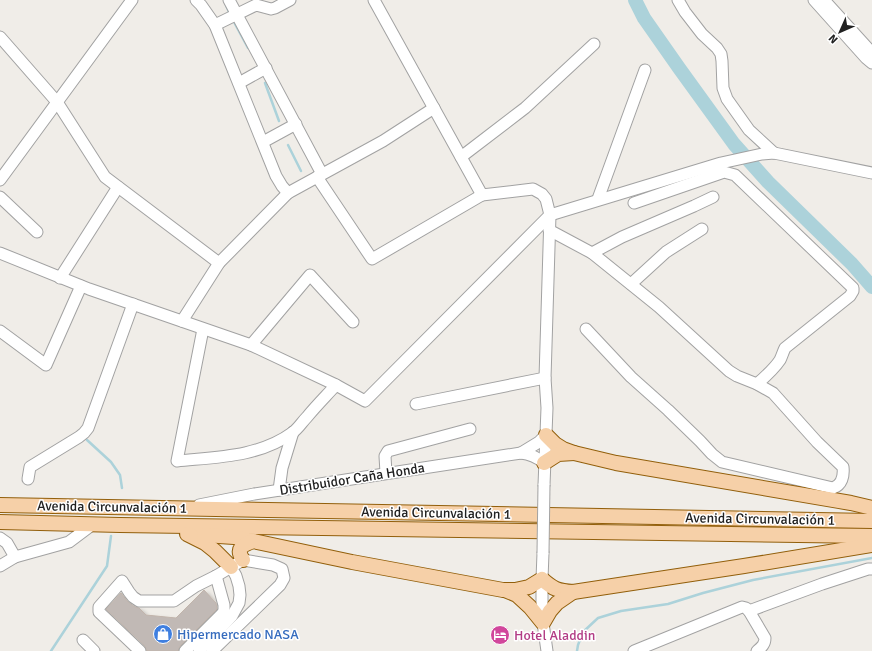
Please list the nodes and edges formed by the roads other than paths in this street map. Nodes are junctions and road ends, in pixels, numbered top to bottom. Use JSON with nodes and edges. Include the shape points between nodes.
{"nodes":[{"id":1,"x":132,"y":0,"type":"edge"},
{"id":2,"x":196,"y":0,"type":"edge"},
{"id":3,"x":229,"y":0,"type":"edge"},
{"id":4,"x":290,"y":0,"type":"edge"},
{"id":5,"x":374,"y":0,"type":"edge"},
{"id":6,"x":678,"y":0,"type":"edge"},
{"id":7,"x":814,"y":0,"type":"edge"},
{"id":8,"x":824,"y":0,"type":"edge"},
{"id":9,"x":236,"y":14,"type":"junction"},
{"id":10,"x":215,"y":25,"type":"junction"},
{"id":11,"x":0,"y":37,"type":"edge"},
{"id":12,"x":594,"y":44,"type":"dead end"},
{"id":13,"x":871,"y":51,"type":"edge"},
{"id":14,"x":872,"y":63,"type":"edge"},
{"id":15,"x":266,"y":68,"type":"junction"},
{"id":16,"x":646,"y":70,"type":"dead end"},
{"id":17,"x":239,"y":83,"type":"junction"},
{"id":18,"x":57,"y":102,"type":"junction"},
{"id":19,"x":434,"y":108,"type":"junction"},
{"id":20,"x":296,"y":124,"type":"junction"},
{"id":21,"x":263,"y":142,"type":"junction"},
{"id":22,"x":774,"y":153,"type":"junction"},
{"id":23,"x":461,"y":156,"type":"junction"},
{"id":24,"x":872,"y":172,"type":"edge"},
{"id":25,"x":320,"y":175,"type":"junction"},
{"id":26,"x":0,"y":180,"type":"edge"},
{"id":27,"x":118,"y":187,"type":"junction"},
{"id":28,"x":288,"y":193,"type":"junction"},
{"id":29,"x":482,"y":195,"type":"junction"},
{"id":30,"x":0,"y":197,"type":"edge"},
{"id":31,"x":713,"y":197,"type":"dead end"},
{"id":32,"x":598,"y":200,"type":"junction"},
{"id":33,"x":634,"y":203,"type":"dead end"},
{"id":34,"x":550,"y":215,"type":"junction"},
{"id":35,"x":702,"y":229,"type":"dead end"},
{"id":36,"x":549,"y":230,"type":"junction"},
{"id":37,"x":38,"y":232,"type":"dead end"},
{"id":38,"x":0,"y":253,"type":"edge"},
{"id":39,"x":592,"y":253,"type":"junction"},
{"id":40,"x":218,"y":263,"type":"junction"},
{"id":41,"x":60,"y":278,"type":"junction"},
{"id":42,"x":631,"y":284,"type":"junction"},
{"id":43,"x":82,"y":286,"type":"junction"},
{"id":44,"x":133,"y":304,"type":"junction"},
{"id":45,"x":182,"y":321,"type":"junction"},
{"id":46,"x":354,"y":322,"type":"dead end"},
{"id":47,"x":203,"y":329,"type":"junction"},
{"id":48,"x":586,"y":329,"type":"dead end"},
{"id":49,"x":0,"y":331,"type":"edge"},
{"id":50,"x":251,"y":345,"type":"junction"},
{"id":51,"x":546,"y":378,"type":"junction"},
{"id":52,"x":757,"y":384,"type":"junction"},
{"id":53,"x":336,"y":385,"type":"junction"},
{"id":54,"x":416,"y":404,"type":"dead end"},
{"id":55,"x":470,"y":429,"type":"dead end"},
{"id":56,"x":293,"y":432,"type":"junction"},
{"id":57,"x":546,"y":435,"type":"junction"},
{"id":58,"x":521,"y":453,"type":"junction"},
{"id":59,"x":574,"y":453,"type":"junction"},
{"id":60,"x":544,"y":463,"type":"junction"},
{"id":61,"x":386,"y":473,"type":"junction"},
{"id":62,"x":28,"y":479,"type":"dead end"},
{"id":63,"x":279,"y":490,"type":"junction"},
{"id":64,"x":0,"y":505,"type":"edge"},
{"id":65,"x":183,"y":508,"type":"junction"},
{"id":66,"x":872,"y":508,"type":"edge"},
{"id":67,"x":872,"y":521,"type":"edge"},
{"id":68,"x":0,"y":522,"type":"edge"},
{"id":69,"x":94,"y":524,"type":"junction"},
{"id":70,"x":120,"y":525,"type":"junction"},
{"id":71,"x":187,"y":534,"type":"junction"},
{"id":72,"x":872,"y":536,"type":"edge"},
{"id":73,"x":0,"y":538,"type":"edge"},
{"id":74,"x":253,"y":541,"type":"junction"},
{"id":75,"x":872,"y":545,"type":"edge"},
{"id":76,"x":15,"y":557,"type":"junction"},
{"id":77,"x":243,"y":560,"type":"junction"},
{"id":78,"x":0,"y":566,"type":"edge"},
{"id":79,"x":231,"y":567,"type":"junction"},
{"id":80,"x":872,"y":569,"type":"edge"},
{"id":81,"x":216,"y":576,"type":"junction"},
{"id":82,"x":542,"y":579,"type":"junction"},
{"id":83,"x":503,"y":590,"type":"junction"},
{"id":84,"x":573,"y":592,"type":"junction"},
{"id":85,"x":749,"y":611,"type":"junction"},
{"id":86,"x":543,"y":623,"type":"junction"},
{"id":87,"x":83,"y":640,"type":"dead end"},
{"id":88,"x":205,"y":650,"type":"edge"},
{"id":89,"x":94,"y":651,"type":"edge"},
{"id":90,"x":140,"y":651,"type":"edge"},
{"id":91,"x":185,"y":651,"type":"edge"},
{"id":92,"x":546,"y":651,"type":"edge"},
{"id":93,"x":634,"y":651,"type":"edge"},
{"id":94,"x":757,"y":651,"type":"edge"}],
"edges":[{"from":1,"to":18,"type":"street"},
{"from":2,"to":10,"type":"street"},
{"from":3,"to":9,"type":"street"},
{"from":4,"to":9,"type":"street","via":[[275,8],[256,5]]},
{"from":5,"to":19,"type":"street"},
{"from":6,"to":22,"type":"street","via":[[702,34],[721,54],[727,99],[749,130]]},
{"from":7,"to":14,"type":"street"},
{"from":8,"to":13,"type":"street"},
{"from":9,"to":10,"type":"street"},
{"from":9,"to":15,"type":"street"},
{"from":10,"to":17,"type":"street"},
{"from":11,"to":18,"type":"street"},
{"from":12,"to":23,"type":"street","via":[[525,108]]},
{"from":15,"to":17,"type":"street"},
{"from":15,"to":20,"type":"street"},
{"from":16,"to":32,"type":"street"},
{"from":17,"to":21,"type":"street"},
{"from":18,"to":26,"type":"street"},
{"from":18,"to":27,"type":"street","via":[[105,177]]},
{"from":19,"to":23,"type":"street"},
{"from":19,"to":25,"type":"street","via":[[383,141]]},
{"from":20,"to":21,"type":"street"},
{"from":20,"to":25,"type":"street"},
{"from":21,"to":28,"type":"street","via":[[276,176]]},
{"from":22,"to":24,"type":"street"},
{"from":22,"to":32,"type":"street","via":[[721,164]]},
{"from":23,"to":29,"type":"street"},
{"from":25,"to":28,"type":"street"},
{"from":25,"to":29,"type":"street","via":[[372,259]]},
{"from":27,"to":40,"type":"street"},
{"from":27,"to":41,"type":"street"},
{"from":28,"to":40,"type":"street"},
{"from":29,"to":34,"type":"street","via":[[533,189],[546,199]]},
{"from":30,"to":37,"type":"street"},
{"from":31,"to":39,"type":"street"},
{"from":32,"to":34,"type":"street"},
{"from":33,"to":52,"type":"street","via":[[724,172],[730,173],[853,288],[850,296],[785,348],[777,364]]},
{"from":34,"to":36,"type":"street"},
{"from":34,"to":53,"type":"street","via":[[365,401]]},
{"from":35,"to":42,"type":"street","via":[[666,252]]},
{"from":36,"to":39,"type":"street"},
{"from":36,"to":51,"type":"street"},
{"from":38,"to":41,"type":"street"},
{"from":39,"to":42,"type":"street"},
{"from":40,"to":45,"type":"street"},
{"from":41,"to":43,"type":"street"},
{"from":42,"to":52,"type":"street","via":[[659,306],[729,371]]},
{"from":43,"to":44,"type":"street"},
{"from":43,"to":49,"type":"street","via":[[46,365]]},
{"from":44,"to":45,"type":"street"},
{"from":44,"to":62,"type":"street","via":[[88,428],[80,437],[30,467]]},
{"from":45,"to":47,"type":"street"},
{"from":46,"to":50,"type":"street","via":[[310,275]]},
{"from":47,"to":50,"type":"street"},
{"from":47,"to":56,"type":"street","via":[[177,461],[244,453],[280,440]]},
{"from":48,"to":52,"type":"street","via":[[631,377],[722,462],[827,487],[838,487],[844,474],[843,467],[773,393]]},
{"from":50,"to":53,"type":"street"},
{"from":51,"to":54,"type":"street"},
{"from":51,"to":57,"type":"street"},
{"from":53,"to":56,"type":"street"},
{"from":55,"to":61,"type":"street","via":[[388,451],[385,456]]},
{"from":56,"to":63,"type":"street","via":[[282,468]]},
{"from":57,"to":58,"type":"street","name":"Distribuidor Caña Honda"},
{"from":57,"to":59,"type":"main road","via":[[563,449]]},
{"from":57,"to":60,"type":"street"},
{"from":58,"to":60,"type":"street","name":"Distribuidor Caña Honda","via":[[537,457]]},
{"from":58,"to":61,"type":"street","name":"Distribuidor Caña Honda"},
{"from":59,"to":60,"type":"main road","via":[[558,454]]},
{"from":59,"to":66,"type":"main road","via":[[616,463]]},
{"from":60,"to":82,"type":"street","bridge":true},
{"from":61,"to":63,"type":"street","name":"Distribuidor Caña Honda"},
{"from":63,"to":65,"type":"street","name":"Distribuidor Caña Honda"},
{"from":64,"to":65,"type":"main road","name":"Avenida Circunvalación 1"},
{"from":65,"to":67,"type":"main road","name":"Avenida Circunvalación 1"},
{"from":68,"to":69,"type":"main road","name":"Avenida Circunvalación 1"},
{"from":69,"to":70,"type":"main road","name":"Avenida Circunvalación 1"},
{"from":69,"to":76,"type":"street","via":[[69,542]]},
{"from":70,"to":71,"type":"main road"},
{"from":70,"to":72,"type":"main road","name":"Avenida Circunvalación 1"},
{"from":71,"to":74,"type":"main road"},
{"from":71,"to":79,"type":"main road","via":[[205,543]]},
{"from":73,"to":76,"type":"street","via":[[7,543]]},
{"from":74,"to":77,"type":"main road","via":[[241,548],[240,555]]},
{"from":74,"to":83,"type":"main road"},
{"from":75,"to":84,"type":"main road"},
{"from":76,"to":78,"type":"street"},
{"from":77,"to":79,"type":"street"},
{"from":77,"to":88,"type":"street","via":[[273,565],[282,569],[284,578],[280,585]]},
{"from":79,"to":81,"type":"street"},
{"from":79,"to":88,"type":"street","via":[[239,586],[239,603]]},
{"from":80,"to":85,"type":"street"},
{"from":81,"to":90,"type":"street","via":[[174,601],[139,601],[122,581],[99,607],[100,612]]},
{"from":81,"to":91,"type":"street","via":[[224,611]]},
{"from":82,"to":83,"type":"main road","via":[[529,587]]},
{"from":82,"to":84,"type":"main road","via":[[550,587],[561,592]]},
{"from":82,"to":86,"type":"street"},
{"from":83,"to":86,"type":"main road","via":[[517,596]]},
{"from":84,"to":86,"type":"main road","via":[[557,603]]},
{"from":85,"to":93,"type":"street","via":[[742,607]]},
{"from":85,"to":94,"type":"street","via":[[765,638],[764,644]]},
{"from":86,"to":92,"type":"street"},
{"from":87,"to":89,"type":"street"}]}
